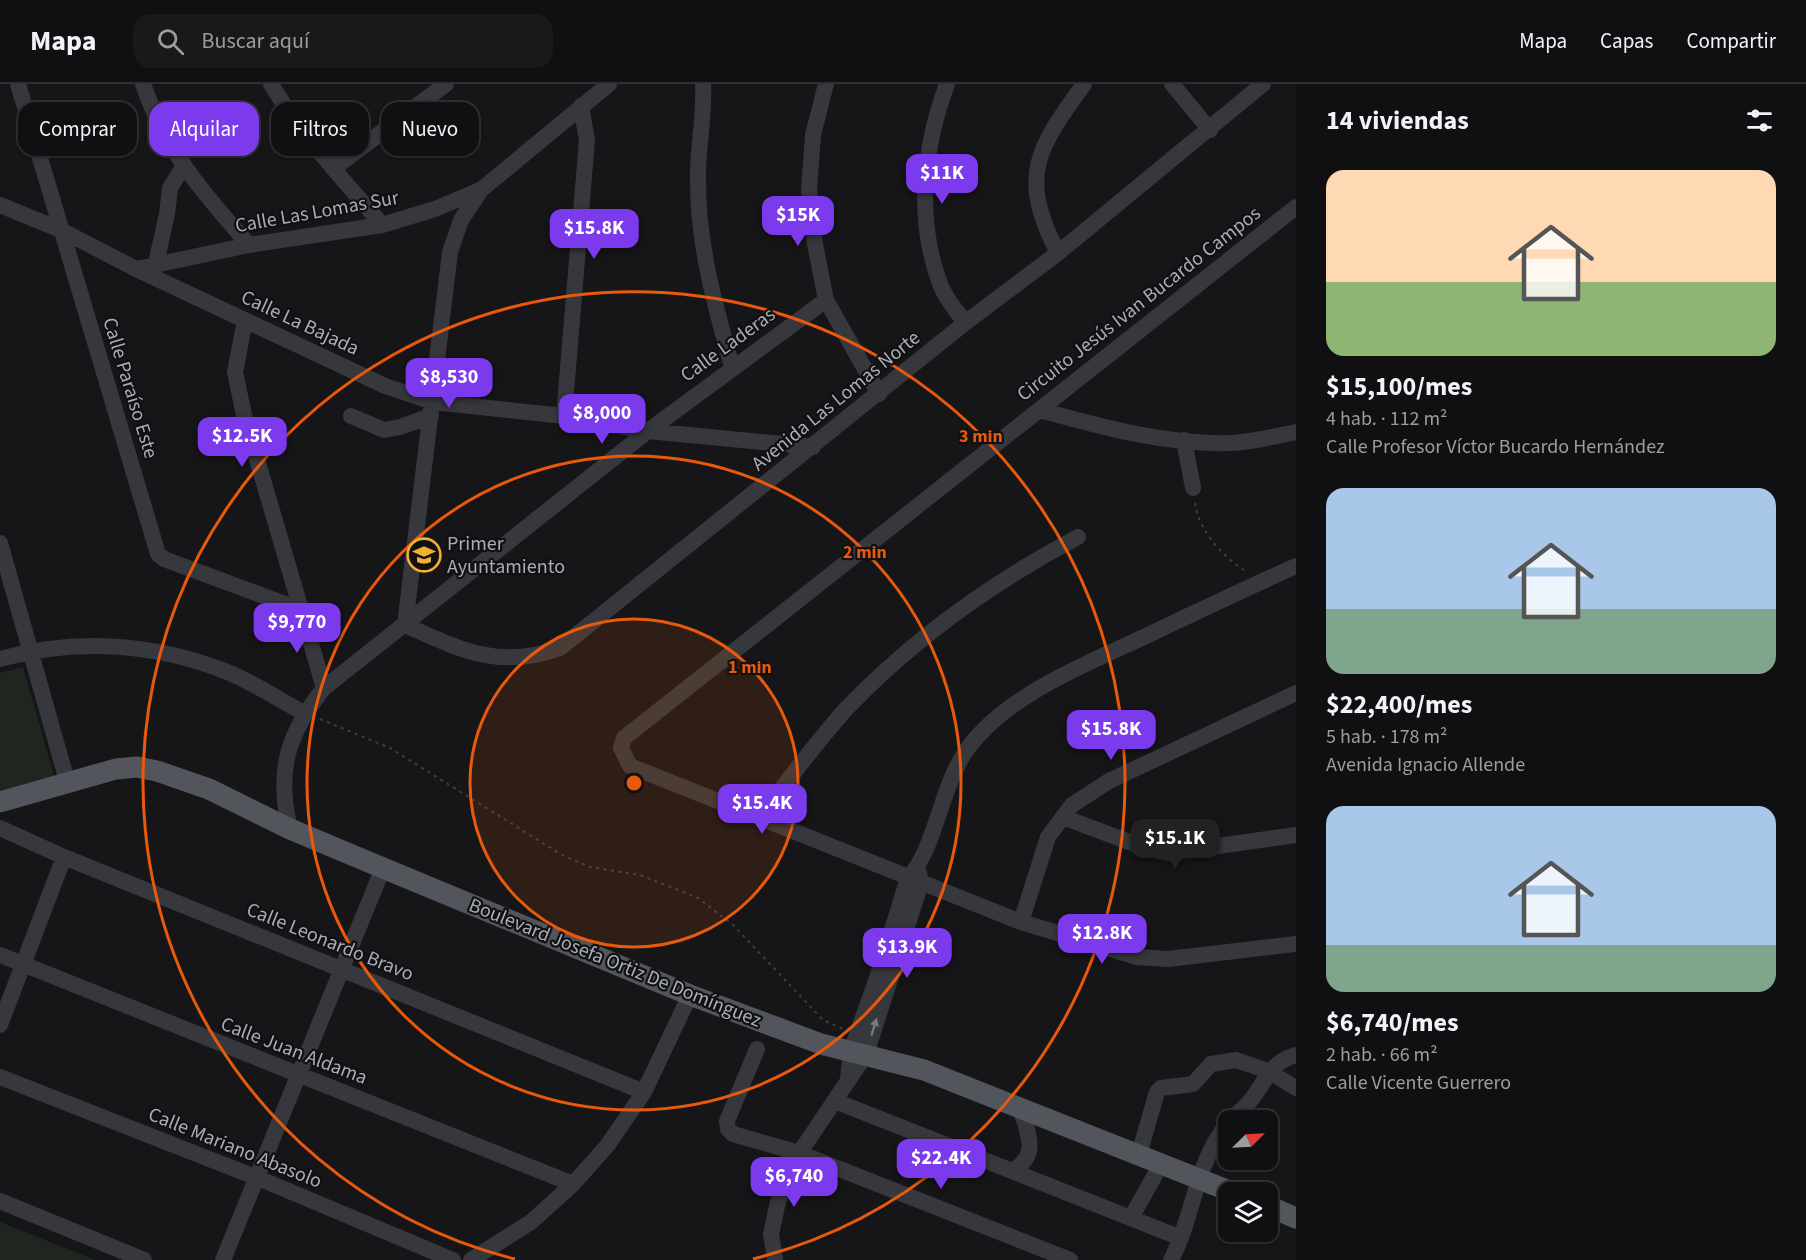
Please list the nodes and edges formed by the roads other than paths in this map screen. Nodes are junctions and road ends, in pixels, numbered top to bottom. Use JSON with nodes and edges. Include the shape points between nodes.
{"nodes":[{"id":1,"x":18,"y":84,"type":"edge"},
{"id":2,"x":143,"y":84,"type":"edge"},
{"id":3,"x":271,"y":84,"type":"edge"},
{"id":4,"x":609,"y":84,"type":"edge"},
{"id":5,"x":702,"y":84,"type":"edge"},
{"id":6,"x":826,"y":84,"type":"edge"},
{"id":7,"x":946,"y":84,"type":"edge"},
{"id":8,"x":1084,"y":84,"type":"edge"},
{"id":9,"x":1172,"y":84,"type":"edge"},
{"id":10,"x":1263,"y":84,"type":"edge"},
{"id":11,"x":443,"y":85,"type":"edge"},
{"id":12,"x":581,"y":106,"type":"junction"},
{"id":13,"x":1210,"y":130,"type":"junction"},
{"id":14,"x":183,"y":166,"type":"junction"},
{"id":15,"x":334,"y":168,"type":"junction"},
{"id":16,"x":482,"y":189,"type":"junction"},
{"id":17,"x":0,"y":205,"type":"edge"},
{"id":18,"x":1296,"y":207,"type":"edge"},
{"id":19,"x":382,"y":225,"type":"junction"},
{"id":20,"x":61,"y":230,"type":"junction"},
{"id":21,"x":249,"y":246,"type":"junction"},
{"id":22,"x":1058,"y":253,"type":"junction"},
{"id":23,"x":156,"y":263,"type":"junction"},
{"id":24,"x":136,"y":269,"type":"junction"},
{"id":25,"x":826,"y":300,"type":"junction"},
{"id":26,"x":246,"y":320,"type":"junction"},
{"id":27,"x":965,"y":323,"type":"junction"},
{"id":28,"x":732,"y":367,"type":"junction"},
{"id":29,"x":879,"y":394,"type":"junction"},
{"id":30,"x":432,"y":409,"type":"junction"},
{"id":31,"x":1040,"y":410,"type":"junction"},
{"id":32,"x":351,"y":416,"type":"dead end"},
{"id":33,"x":564,"y":416,"type":"junction"},
{"id":34,"x":648,"y":431,"type":"junction"},
{"id":35,"x":1296,"y":432,"type":"edge"},
{"id":36,"x":1184,"y":440,"type":"junction"},
{"id":37,"x":813,"y":447,"type":"junction"},
{"id":38,"x":1193,"y":488,"type":"road end"},
{"id":39,"x":1078,"y":537,"type":"dead end"},
{"id":40,"x":0,"y":543,"type":"edge"},
{"id":41,"x":1296,"y":566,"type":"edge"},
{"id":42,"x":304,"y":611,"type":"junction"},
{"id":43,"x":405,"y":625,"type":"junction"},
{"id":44,"x":30,"y":651,"type":"junction"},
{"id":45,"x":0,"y":659,"type":"edge"},
{"id":46,"x":324,"y":688,"type":"junction"},
{"id":47,"x":1296,"y":693,"type":"edge"},
{"id":48,"x":306,"y":714,"type":"junction"},
{"id":49,"x":67,"y":781,"type":"junction"},
{"id":50,"x":0,"y":802,"type":"edge"},
{"id":51,"x":760,"y":816,"type":"junction"},
{"id":52,"x":1063,"y":817,"type":"junction"},
{"id":53,"x":0,"y":828,"type":"edge"},
{"id":54,"x":291,"y":829,"type":"junction"},
{"id":55,"x":1296,"y":835,"type":"edge"},
{"id":56,"x":64,"y":857,"type":"junction"},
{"id":57,"x":382,"y":868,"type":"junction"},
{"id":58,"x":916,"y":876,"type":"junction"},
{"id":59,"x":1021,"y":922,"type":"junction"},
{"id":60,"x":1296,"y":944,"type":"edge"},
{"id":61,"x":0,"y":955,"type":"edge"},
{"id":62,"x":23,"y":964,"type":"junction"},
{"id":63,"x":340,"y":969,"type":"junction"},
{"id":64,"x":690,"y":995,"type":"junction"},
{"id":65,"x":0,"y":1025,"type":"edge"},
{"id":66,"x":858,"y":1047,"type":"junction"},
{"id":67,"x":757,"y":1049,"type":"dead end"},
{"id":68,"x":1296,"y":1055,"type":"edge"},
{"id":69,"x":1268,"y":1071,"type":"junction"},
{"id":70,"x":298,"y":1073,"type":"junction"},
{"id":71,"x":0,"y":1077,"type":"edge"},
{"id":72,"x":1296,"y":1088,"type":"edge"},
{"id":73,"x":644,"y":1092,"type":"junction"},
{"id":74,"x":835,"y":1101,"type":"junction"},
{"id":75,"x":1020,"y":1107,"type":"junction"},
{"id":76,"x":1241,"y":1110,"type":"edge"},
{"id":77,"x":1218,"y":1138,"type":"edge"},
{"id":78,"x":799,"y":1153,"type":"junction"},
{"id":79,"x":1139,"y":1154,"type":"junction"},
{"id":80,"x":1161,"y":1164,"type":"junction"},
{"id":81,"x":1012,"y":1171,"type":"junction"},
{"id":82,"x":258,"y":1178,"type":"junction"},
{"id":83,"x":1197,"y":1179,"type":"junction"},
{"id":84,"x":573,"y":1184,"type":"junction"},
{"id":85,"x":1218,"y":1187,"type":"edge"},
{"id":86,"x":0,"y":1201,"type":"edge"},
{"id":87,"x":1278,"y":1210,"type":"edge"},
{"id":88,"x":1131,"y":1218,"type":"junction"},
{"id":89,"x":1296,"y":1218,"type":"edge"},
{"id":90,"x":1181,"y":1238,"type":"junction"},
{"id":91,"x":144,"y":1260,"type":"edge"},
{"id":92,"x":224,"y":1260,"type":"edge"},
{"id":93,"x":453,"y":1260,"type":"edge"},
{"id":94,"x":471,"y":1260,"type":"edge"},
{"id":95,"x":775,"y":1260,"type":"edge"},
{"id":96,"x":1070,"y":1260,"type":"edge"},
{"id":97,"x":1171,"y":1260,"type":"edge"}],
"edges":[{"from":1,"to":20,"type":"street","name":"Calle Paraíso Este"},
{"from":2,"to":14,"type":"street","via":[[164,136]]},
{"from":3,"to":15,"type":"street"},
{"from":4,"to":12,"type":"street","name":"Calle Las Lomas Sur"},
{"from":5,"to":28,"type":"street","via":[[698,181],[701,235],[708,280]]},
{"from":6,"to":25,"type":"street","via":[[813,135],[809,190]]},
{"from":7,"to":27,"type":"street","via":[[927,158],[928,244],[941,286]]},
{"from":8,"to":22,"type":"street","via":[[1053,126],[1038,158],[1034,186],[1044,227]]},
{"from":9,"to":13,"type":"street"},
{"from":10,"to":13,"type":"street","name":"Avenida Las Lomas Norte"},
{"from":11,"to":15,"type":"street"},
{"from":12,"to":16,"type":"street","name":"Calle Las Lomas Sur"},
{"from":12,"to":33,"type":"street","via":[[587,140]]},
{"from":13,"to":22,"type":"street","name":"Avenida Las Lomas Norte"},
{"from":14,"to":21,"type":"street"},
{"from":14,"to":23,"type":"street","via":[[170,188]]},
{"from":15,"to":19,"type":"street"},
{"from":16,"to":19,"type":"street","name":"Calle Las Lomas Sur"},
{"from":16,"to":30,"type":"street","via":[[461,220],[450,252]]},
{"from":17,"to":20,"type":"street","name":"Calle La Bajada"},
{"from":18,"to":31,"type":"street","name":"Circuito Jesús Ivan Bucardo Campos"},
{"from":19,"to":21,"type":"street","name":"Calle Las Lomas Sur"},
{"from":20,"to":24,"type":"street","name":"Calle La Bajada"},
{"from":20,"to":42,"type":"street","name":"Calle Paraíso Este","via":[[158,554]]},
{"from":21,"to":23,"type":"street","name":"Calle Las Lomas Sur"},
{"from":22,"to":27,"type":"street","name":"Avenida Las Lomas Norte"},
{"from":23,"to":24,"type":"street","name":"Calle Las Lomas Sur"},
{"from":24,"to":26,"type":"street","name":"Calle La Bajada"},
{"from":25,"to":28,"type":"street","name":"Calle Laderas"},
{"from":25,"to":29,"type":"street"},
{"from":26,"to":30,"type":"street","name":"Calle La Bajada"},
{"from":26,"to":42,"type":"street","via":[[235,372],[244,415]]},
{"from":27,"to":29,"type":"street","name":"Avenida Las Lomas Norte"},
{"from":28,"to":34,"type":"street","name":"Calle Laderas"},
{"from":29,"to":37,"type":"street","name":"Avenida Las Lomas Norte"},
{"from":30,"to":32,"type":"street","via":[[400,428],[384,430]]},
{"from":30,"to":33,"type":"street","name":"Calle La Bajada"},
{"from":30,"to":43,"type":"street"},
{"from":31,"to":36,"type":"street","via":[[1120,430]]},
{"from":31,"to":51,"type":"street","name":"Circuito Jesús Ivan Bucardo Campos","via":[[624,738],[621,748],[630,766]]},
{"from":33,"to":34,"type":"street","name":"Calle La Bajada"},
{"from":34,"to":37,"type":"street","name":"Calle La Bajada"},
{"from":34,"to":43,"type":"street","name":"Calle Laderas"},
{"from":35,"to":36,"type":"street","via":[[1232,443]]},
{"from":36,"to":38,"type":"street"},
{"from":37,"to":43,"type":"street","name":"Avenida Las Lomas Norte","via":[[560,648],[519,658],[478,655]]},
{"from":39,"to":51,"type":"street","via":[[1020,568],[912,645],[846,710]]},
{"from":40,"to":44,"type":"street"},
{"from":41,"to":58,"type":"street","via":[[1051,683],[987,727],[968,748],[945,791]]},
{"from":42,"to":46,"type":"street"},
{"from":43,"to":46,"type":"street","name":"Calle Laderas"},
{"from":44,"to":45,"type":"street"},
{"from":44,"to":48,"type":"street","via":[[72,645],[149,649],[224,670]]},
{"from":44,"to":49,"type":"street"},
{"from":46,"to":48,"type":"street","name":"Calle Laderas"},
{"from":47,"to":52,"type":"street","via":[[1109,781],[1085,794]]},
{"from":48,"to":54,"type":"street","name":"Calle Laderas","via":[[284,767],[282,794]]},
{"from":49,"to":50,"type":"main road","name":"Boulevard Josefa Ortiz De Domínguez"},
{"from":49,"to":54,"type":"main road","name":"Boulevard Josefa Ortiz De Domínguez","via":[[137,767],[157,771],[208,789]]},
{"from":51,"to":58,"type":"street","name":"Circuito Jesús Ivan Bucardo Campos"},
{"from":52,"to":55,"type":"street","via":[[1168,853]]},
{"from":52,"to":59,"type":"street","via":[[1048,837]]},
{"from":53,"to":56,"type":"street","name":"Calle Leonardo Bravo"},
{"from":54,"to":57,"type":"main road","name":"Boulevard Josefa Ortiz De Domínguez"},
{"from":56,"to":62,"type":"street"},
{"from":56,"to":63,"type":"street","name":"Calle Leonardo Bravo"},
{"from":57,"to":63,"type":"street"},
{"from":57,"to":64,"type":"main road","name":"Boulevard Josefa Ortiz De Domínguez"},
{"from":58,"to":59,"type":"street","name":"Circuito Jesús Ivan Bucardo Campos"},
{"from":58,"to":66,"type":"street"},
{"from":59,"to":60,"type":"street","name":"Circuito Jesús Ivan Bucardo Campos","via":[[1152,960]]},
{"from":61,"to":62,"type":"street","name":"Calle Juan Aldama"},
{"from":62,"to":65,"type":"street"},
{"from":62,"to":70,"type":"street","name":"Calle Juan Aldama"},
{"from":63,"to":70,"type":"street"},
{"from":63,"to":73,"type":"street","name":"Calle Leonardo Bravo"},
{"from":64,"to":66,"type":"main road","name":"Boulevard Josefa Ortiz De Domínguez","via":[[821,1044]]},
{"from":64,"to":73,"type":"street"},
{"from":66,"to":74,"type":"street","via":[[848,1079]]},
{"from":66,"to":75,"type":"main road","name":"Boulevard Josefa Ortiz De Domínguez"},
{"from":67,"to":78,"type":"street","via":[[728,1129],[733,1134]]},
{"from":68,"to":69,"type":"street"},
{"from":69,"to":72,"type":"street"},
{"from":69,"to":76,"type":"street"},
{"from":69,"to":79,"type":"street","via":[[1236,1060],[1210,1064],[1193,1084],[1161,1088],[1154,1097]]},
{"from":70,"to":82,"type":"street"},
{"from":70,"to":84,"type":"street","name":"Calle Juan Aldama"},
{"from":71,"to":82,"type":"street","name":"Calle Mariano Abasolo"},
{"from":73,"to":84,"type":"street"},
{"from":74,"to":78,"type":"street"},
{"from":74,"to":81,"type":"street"},
{"from":75,"to":79,"type":"main road","name":"Boulevard Josefa Ortiz De Domínguez"},
{"from":75,"to":81,"type":"street","via":[[1030,1154],[1023,1165]]},
{"from":77,"to":83,"type":"street"},
{"from":78,"to":95,"type":"street","via":[[778,1202],[771,1234]]},
{"from":78,"to":96,"type":"street"},
{"from":79,"to":80,"type":"main road","name":"Boulevard Josefa Ortiz De Domínguez"},
{"from":80,"to":83,"type":"main road","name":"Boulevard Josefa Ortiz De Domínguez"},
{"from":80,"to":88,"type":"street"},
{"from":81,"to":88,"type":"street"},
{"from":82,"to":92,"type":"street"},
{"from":82,"to":93,"type":"street","name":"Calle Mariano Abasolo"},
{"from":83,"to":85,"type":"main road","name":"Boulevard Josefa Ortiz De Domínguez"},
{"from":83,"to":90,"type":"street"},
{"from":84,"to":94,"type":"street","via":[[531,1222]]},
{"from":86,"to":91,"type":"street"},
{"from":87,"to":89,"type":"main road"},
{"from":88,"to":90,"type":"street"},
{"from":90,"to":97,"type":"street"}]}
